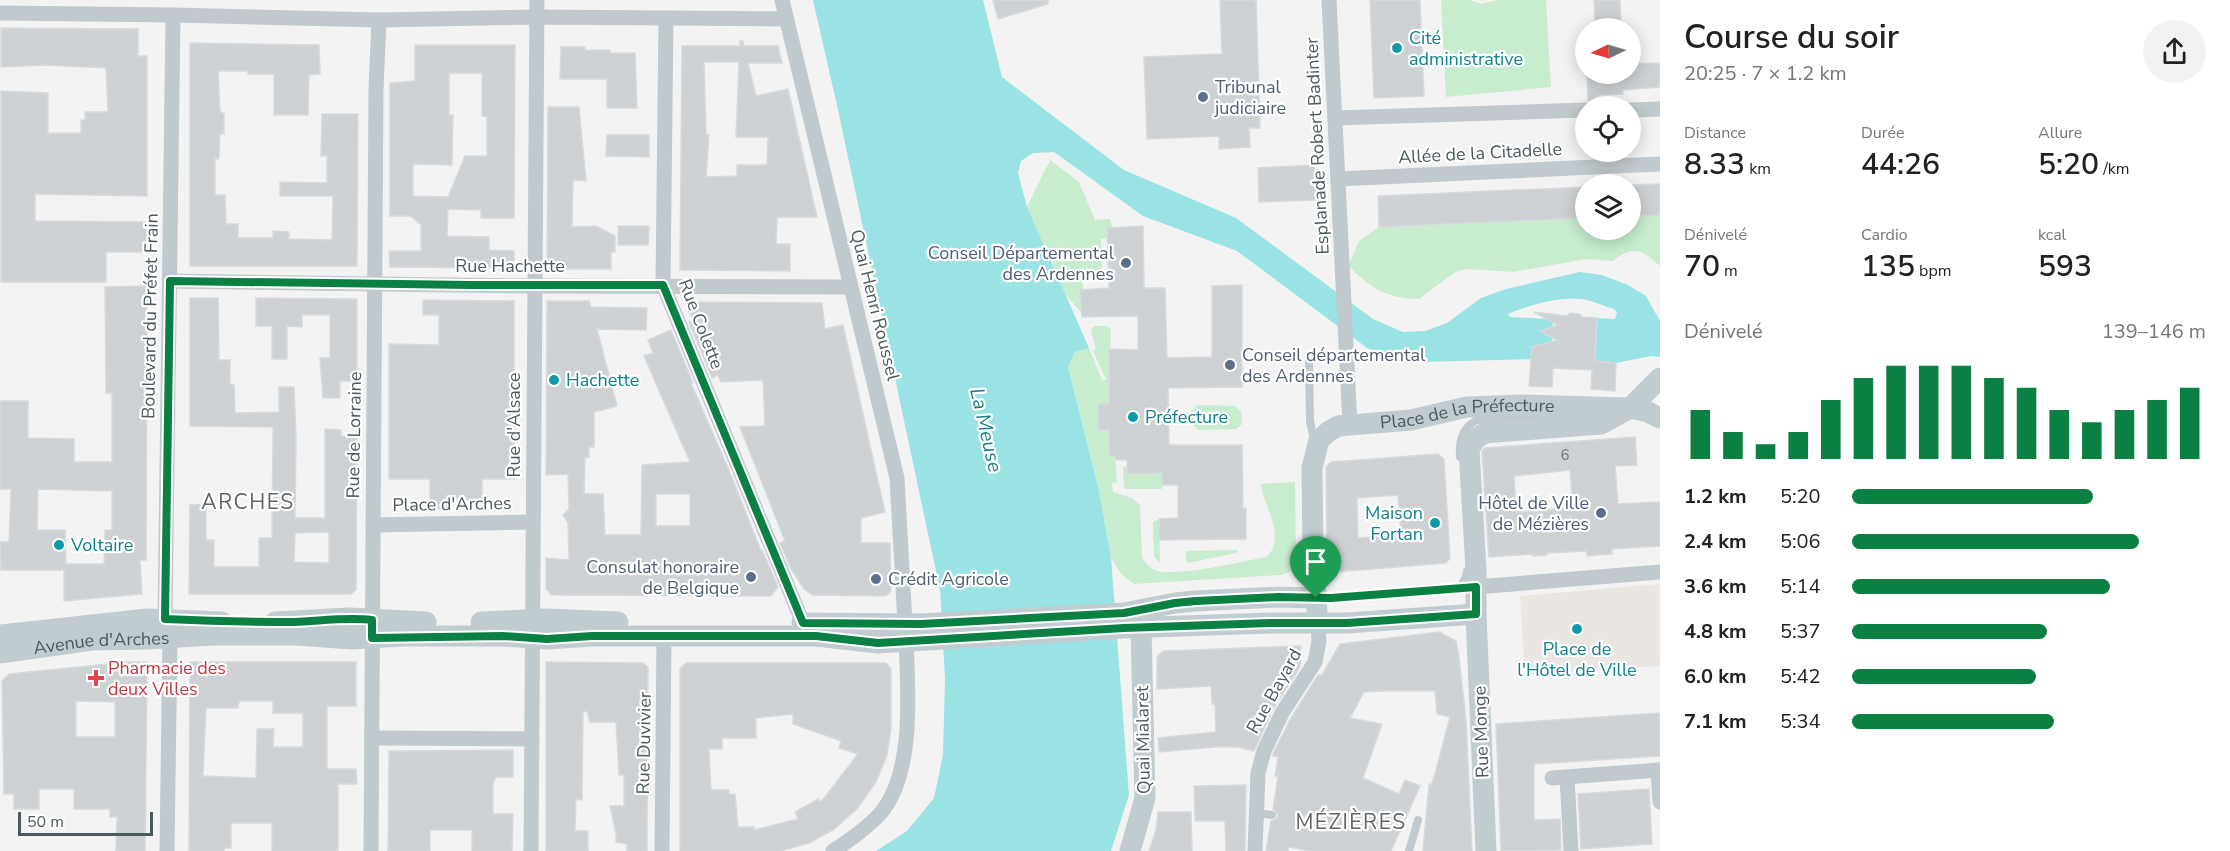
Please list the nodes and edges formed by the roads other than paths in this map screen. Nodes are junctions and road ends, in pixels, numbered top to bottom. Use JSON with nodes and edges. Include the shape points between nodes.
{"nodes":[{"id":1,"x":537,"y":0,"type":"edge"},
{"id":2,"x":782,"y":0,"type":"edge"},
{"id":3,"x":1329,"y":0,"type":"edge"},
{"id":4,"x":0,"y":14,"type":"edge"},
{"id":5,"x":173,"y":15,"type":"junction"},
{"id":6,"x":537,"y":17,"type":"junction"},
{"id":7,"x":666,"y":18,"type":"junction"},
{"id":8,"x":786,"y":19,"type":"junction"},
{"id":9,"x":379,"y":20,"type":"junction"},
{"id":10,"x":1660,"y":109,"type":"edge"},
{"id":11,"x":1641,"y":110,"type":"edge"},
{"id":12,"x":1575,"y":111,"type":"edge"},
{"id":13,"x":1335,"y":118,"type":"junction"},
{"id":14,"x":1660,"y":164,"type":"edge"},
{"id":15,"x":1338,"y":179,"type":"junction"},
{"id":16,"x":170,"y":281,"type":"junction"},
{"id":17,"x":376,"y":284,"type":"junction"},
{"id":18,"x":663,"y":285,"type":"junction"},
{"id":19,"x":535,"y":286,"type":"junction"},
{"id":20,"x":851,"y":287,"type":"junction"},
{"id":21,"x":1309,"y":362,"type":"dead end"},
{"id":22,"x":1659,"y":382,"type":"edge"},
{"id":23,"x":1598,"y":406,"type":"junction"},
{"id":24,"x":1630,"y":408,"type":"junction"},
{"id":25,"x":1660,"y":418,"type":"edge"},
{"id":26,"x":1350,"y":424,"type":"junction"},
{"id":27,"x":1315,"y":449,"type":"junction"},
{"id":28,"x":533,"y":522,"type":"junction"},
{"id":29,"x":373,"y":525,"type":"junction"},
{"id":30,"x":1660,"y":572,"type":"edge"},
{"id":31,"x":1467,"y":588,"type":"junction"},
{"id":32,"x":1316,"y":598,"type":"junction"},
{"id":33,"x":1476,"y":614,"type":"junction"},
{"id":34,"x":1318,"y":622,"type":"junction"},
{"id":35,"x":803,"y":623,"type":"junction"},
{"id":36,"x":1130,"y":623,"type":"junction"},
{"id":37,"x":168,"y":628,"type":"junction"},
{"id":38,"x":372,"y":629,"type":"junction"},
{"id":39,"x":532,"y":629,"type":"junction"},
{"id":40,"x":914,"y":632,"type":"junction"},
{"id":41,"x":0,"y":635,"type":"edge"},
{"id":42,"x":664,"y":636,"type":"junction"},
{"id":43,"x":0,"y":653,"type":"edge"},
{"id":44,"x":372,"y":738,"type":"junction"},
{"id":45,"x":532,"y":739,"type":"junction"},
{"id":46,"x":1659,"y":770,"type":"edge"},
{"id":47,"x":1660,"y":802,"type":"edge"},
{"id":48,"x":1418,"y":820,"type":"dead end"},
{"id":49,"x":1308,"y":821,"type":"dead end"},
{"id":50,"x":1323,"y":824,"type":"dead end"},
{"id":51,"x":167,"y":851,"type":"edge"},
{"id":52,"x":372,"y":851,"type":"edge"},
{"id":53,"x":531,"y":851,"type":"edge"},
{"id":54,"x":662,"y":851,"type":"edge"},
{"id":55,"x":833,"y":851,"type":"edge"},
{"id":56,"x":1130,"y":851,"type":"edge"},
{"id":57,"x":1255,"y":851,"type":"edge"},
{"id":58,"x":1409,"y":851,"type":"edge"},
{"id":59,"x":1486,"y":851,"type":"edge"},
{"id":60,"x":1571,"y":851,"type":"edge"}],
"edges":[{"from":1,"to":6,"type":"street","name":"Rue d'Alsace"},
{"from":2,"to":8,"type":"street","name":"Quai Henri Roussel"},
{"from":3,"to":13,"type":"street","name":"Esplanade Robert Badinter"},
{"from":4,"to":5,"type":"street"},
{"from":5,"to":9,"type":"street"},
{"from":5,"to":16,"type":"street","name":"Boulevard du Préfet Frain"},
{"from":6,"to":7,"type":"street"},
{"from":6,"to":9,"type":"street"},
{"from":6,"to":19,"type":"street","name":"Rue d'Alsace"},
{"from":7,"to":8,"type":"street"},
{"from":7,"to":18,"type":"street","name":"Rue Colette"},
{"from":8,"to":20,"type":"street","name":"Quai Henri Roussel"},
{"from":9,"to":17,"type":"street","name":"Rue de Lorraine"},
{"from":10,"to":11,"type":"street"},
{"from":12,"to":13,"type":"street"},
{"from":13,"to":15,"type":"street","name":"Esplanade Robert Badinter"},
{"from":14,"to":15,"type":"street","name":"Allée de la Citadelle"},
{"from":15,"to":26,"type":"street","name":"Esplanade Robert Badinter"},
{"from":16,"to":17,"type":"street","name":"Rue Hachette"},
{"from":16,"to":37,"type":"street","name":"Boulevard du Préfet Frain"},
{"from":17,"to":19,"type":"street","name":"Rue Hachette"},
{"from":17,"to":29,"type":"street","name":"Rue de Lorraine"},
{"from":18,"to":19,"type":"street","name":"Rue Hachette"},
{"from":18,"to":20,"type":"street","name":"Rue Hachette"},
{"from":18,"to":35,"type":"street","name":"Rue Colette"},
{"from":19,"to":28,"type":"street","name":"Rue d'Alsace"},
{"from":20,"to":40,"type":"street","name":"Quai Henri Roussel","via":[[897,478]]},
{"from":21,"to":27,"type":"lane","via":[[1310,421]]},
{"from":22,"to":24,"type":"main road"},
{"from":23,"to":24,"type":"main road","name":"Place de la Préfecture"},
{"from":23,"to":26,"type":"main road","name":"Place de la Préfecture","via":[[1467,407],[1411,420]]},
{"from":23,"to":31,"type":"lane","via":[[1568,417],[1477,420],[1463,431],[1459,446]]},
{"from":24,"to":25,"type":"main road","name":"Place de la Préfecture"},
{"from":24,"to":31,"type":"main road","name":"Rue Monge","via":[[1601,424],[1485,433],[1475,439],[1468,457]]},
{"from":26,"to":27,"type":"main road","name":"Place de la Préfecture","via":[[1328,432]]},
{"from":27,"to":32,"type":"main road","via":[[1312,468]]},
{"from":28,"to":29,"type":"street","name":"Place d'Arches"},
{"from":28,"to":39,"type":"street","name":"Rue d'Alsace"},
{"from":29,"to":38,"type":"street","name":"Rue de Lorraine"},
{"from":30,"to":31,"type":"street"},
{"from":31,"to":32,"type":"lane"},
{"from":31,"to":33,"type":"main road","name":"Rue Monge"},
{"from":32,"to":34,"type":"main road"},
{"from":32,"to":36,"type":"main road","via":[[1175,603]]},
{"from":33,"to":34,"type":"main road"},
{"from":33,"to":59,"type":"main road","name":"Rue Monge"},
{"from":34,"to":36,"type":"main road"},
{"from":34,"to":57,"type":"street","name":"Rue Bayard","via":[[1315,662],[1282,713],[1264,751],[1258,773],[1264,814]]},
{"from":35,"to":39,"type":"main road","name":"Avenue d'Arches"},
{"from":35,"to":40,"type":"main road","name":"Avenue d'Arches"},
{"from":36,"to":40,"type":"main road"},
{"from":36,"to":56,"type":"main road","name":"Quai Mialaret","via":[[1145,798]]},
{"from":37,"to":38,"type":"main road","name":"Avenue d'Arches","via":[[213,635],[344,639]]},
{"from":37,"to":41,"type":"main road","name":"Avenue d'Arches","via":[[130,620]]},
{"from":37,"to":43,"type":"main road","name":"Avenue d'Arches"},
{"from":37,"to":51,"type":"street","name":"Boulevard du Préfet Frain"},
{"from":38,"to":39,"type":"main road","name":"Avenue d'Arches","via":[[405,622],[501,622]]},
{"from":38,"to":44,"type":"street","name":"Rue de Lorraine"},
{"from":39,"to":42,"type":"main road","name":"Avenue d'Arches"},
{"from":39,"to":45,"type":"street","name":"Rue d'Alsace"},
{"from":40,"to":42,"type":"main road","name":"Avenue d'Arches","via":[[878,643],[816,636]]},
{"from":40,"to":55,"type":"street","name":"Quai Henri Roussel","via":[[904,752],[896,784],[881,812],[859,835]]},
{"from":42,"to":54,"type":"street","name":"Rue Duvivier"},
{"from":44,"to":45,"type":"street"},
{"from":44,"to":52,"type":"street","name":"Rue de Lorraine"},
{"from":45,"to":53,"type":"street","name":"Rue d'Alsace"},
{"from":46,"to":47,"type":"street"},
{"from":46,"to":60,"type":"street","via":[[1559,777]]},
{"from":48,"to":58,"type":"lane"},
{"from":49,"to":50,"type":"lane"}]}
